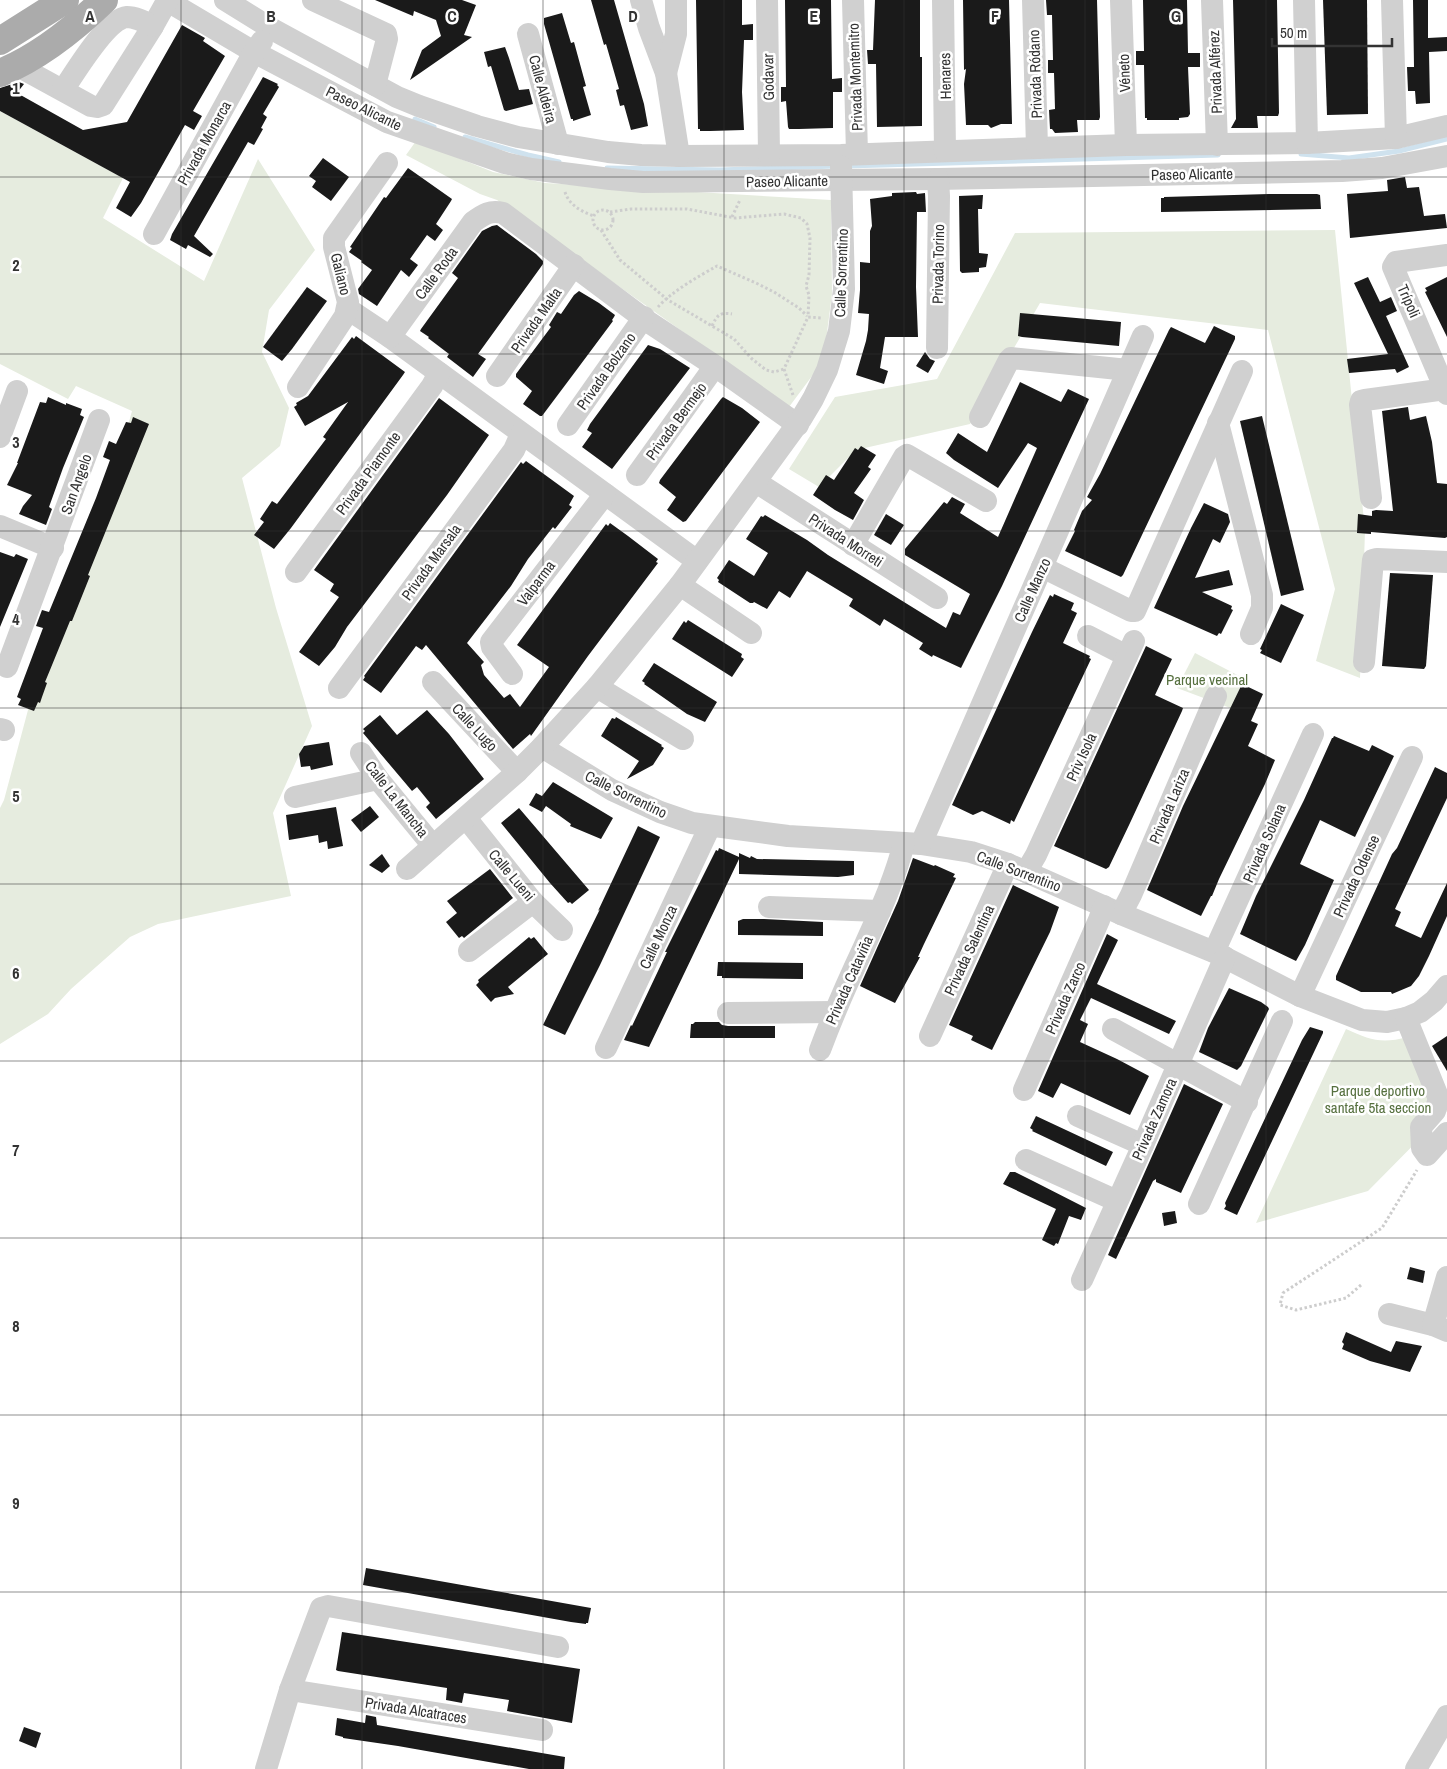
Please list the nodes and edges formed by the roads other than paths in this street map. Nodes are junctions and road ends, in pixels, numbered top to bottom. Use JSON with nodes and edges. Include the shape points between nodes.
{"nodes":[{"id":1,"x":65,"y":0,"type":"edge"},
{"id":2,"x":104,"y":0,"type":"edge"},
{"id":3,"x":167,"y":0,"type":"edge"},
{"id":4,"x":225,"y":0,"type":"edge"},
{"id":5,"x":312,"y":0,"type":"edge"},
{"id":6,"x":641,"y":0,"type":"edge"},
{"id":7,"x":676,"y":0,"type":"edge"},
{"id":8,"x":766,"y":0,"type":"edge"},
{"id":9,"x":853,"y":0,"type":"edge"},
{"id":10,"x":944,"y":0,"type":"edge"},
{"id":11,"x":1033,"y":0,"type":"edge"},
{"id":12,"x":1121,"y":0,"type":"edge"},
{"id":13,"x":1212,"y":0,"type":"edge"},
{"id":14,"x":1304,"y":0,"type":"edge"},
{"id":15,"x":1392,"y":0,"type":"edge"},
{"id":16,"x":153,"y":26,"type":"junction"},
{"id":17,"x":272,"y":29,"type":"junction"},
{"id":18,"x":528,"y":34,"type":"dead end"},
{"id":19,"x":3,"y":37,"type":"edge"},
{"id":20,"x":254,"y":52,"type":"junction"},
{"id":21,"x":9,"y":69,"type":"edge"},
{"id":22,"x":666,"y":73,"type":"junction"},
{"id":23,"x":375,"y":85,"type":"junction"},
{"id":24,"x":63,"y":90,"type":"junction"},
{"id":25,"x":397,"y":96,"type":"junction"},
{"id":26,"x":387,"y":122,"type":"junction"},
{"id":27,"x":1441,"y":128,"type":"edge"},
{"id":28,"x":1396,"y":138,"type":"junction"},
{"id":29,"x":1307,"y":143,"type":"junction"},
{"id":30,"x":558,"y":144,"type":"junction"},
{"id":31,"x":1126,"y":145,"type":"junction"},
{"id":32,"x":1217,"y":145,"type":"junction"},
{"id":33,"x":1037,"y":148,"type":"junction"},
{"id":34,"x":945,"y":152,"type":"junction"},
{"id":35,"x":849,"y":154,"type":"junction"},
{"id":36,"x":769,"y":155,"type":"junction"},
{"id":37,"x":679,"y":156,"type":"junction"},
{"id":38,"x":1446,"y":158,"type":"edge"},
{"id":39,"x":387,"y":163,"type":"dead end"},
{"id":40,"x":938,"y":179,"type":"junction"},
{"id":41,"x":842,"y":180,"type":"junction"},
{"id":42,"x":154,"y":234,"type":"dead end"},
{"id":43,"x":1447,"y":255,"type":"edge"},
{"id":44,"x":574,"y":265,"type":"junction"},
{"id":45,"x":348,"y":309,"type":"junction"},
{"id":46,"x":645,"y":319,"type":"junction"},
{"id":47,"x":1143,"y":336,"type":"dead end"},
{"id":48,"x":390,"y":337,"type":"junction"},
{"id":49,"x":937,"y":348,"type":"dead end"},
{"id":50,"x":715,"y":366,"type":"junction"},
{"id":51,"x":1128,"y":370,"type":"junction"},
{"id":52,"x":1242,"y":371,"type":"dead end"},
{"id":53,"x":440,"y":373,"type":"junction"},
{"id":54,"x":497,"y":376,"type":"dead end"},
{"id":55,"x":298,"y":386,"type":"dead end"},
{"id":56,"x":1446,"y":391,"type":"edge"},
{"id":57,"x":17,"y":392,"type":"dead end"},
{"id":58,"x":980,"y":417,"type":"dead end"},
{"id":59,"x":99,"y":420,"type":"dead end"},
{"id":60,"x":799,"y":422,"type":"junction"},
{"id":61,"x":1218,"y":423,"type":"junction"},
{"id":62,"x":568,"y":425,"type":"dead end"},
{"id":63,"x":521,"y":434,"type":"junction"},
{"id":64,"x":0,"y":437,"type":"edge"},
{"id":65,"x":637,"y":475,"type":"dead end"},
{"id":66,"x":756,"y":482,"type":"junction"},
{"id":67,"x":605,"y":494,"type":"junction"},
{"id":68,"x":1371,"y":498,"type":"dead end"},
{"id":69,"x":986,"y":501,"type":"dead end"},
{"id":70,"x":0,"y":526,"type":"edge"},
{"id":71,"x":853,"y":545,"type":"junction"},
{"id":72,"x":53,"y":548,"type":"junction"},
{"id":73,"x":697,"y":561,"type":"junction"},
{"id":74,"x":1447,"y":562,"type":"edge"},
{"id":75,"x":1042,"y":567,"type":"junction"},
{"id":76,"x":296,"y":572,"type":"dead end"},
{"id":77,"x":680,"y":585,"type":"junction"},
{"id":78,"x":937,"y":598,"type":"dead end"},
{"id":79,"x":751,"y":633,"type":"dead end"},
{"id":80,"x":1251,"y":634,"type":"dead end"},
{"id":81,"x":1088,"y":636,"type":"dead end"},
{"id":82,"x":1364,"y":662,"type":"dead end"},
{"id":83,"x":7,"y":668,"type":"dead end"},
{"id":84,"x":512,"y":674,"type":"dead end"},
{"id":85,"x":433,"y":682,"type":"dead end"},
{"id":86,"x":597,"y":687,"type":"junction"},
{"id":87,"x":339,"y":688,"type":"dead end"},
{"id":88,"x":1216,"y":696,"type":"dead end"},
{"id":89,"x":1313,"y":734,"type":"dead end"},
{"id":90,"x":683,"y":738,"type":"dead end"},
{"id":91,"x":542,"y":747,"type":"junction"},
{"id":92,"x":360,"y":753,"type":"dead end"},
{"id":93,"x":1412,"y":757,"type":"dead end"},
{"id":94,"x":517,"y":772,"type":"junction"},
{"id":95,"x":378,"y":778,"type":"junction"},
{"id":96,"x":295,"y":797,"type":"dead end"},
{"id":97,"x":466,"y":818,"type":"junction"},
{"id":98,"x":710,"y":826,"type":"junction"},
{"id":99,"x":912,"y":843,"type":"junction"},
{"id":100,"x":433,"y":846,"type":"junction"},
{"id":101,"x":1017,"y":868,"type":"junction"},
{"id":102,"x":407,"y":869,"type":"dead end"},
{"id":103,"x":533,"y":902,"type":"junction"},
{"id":104,"x":769,"y":907,"type":"dead end"},
{"id":105,"x":1112,"y":910,"type":"junction"},
{"id":106,"x":880,"y":911,"type":"junction"},
{"id":107,"x":562,"y":930,"type":"dead end"},
{"id":108,"x":469,"y":951,"type":"dead end"},
{"id":109,"x":1219,"y":955,"type":"junction"},
{"id":110,"x":1447,"y":986,"type":"edge"},
{"id":111,"x":1300,"y":996,"type":"junction"},
{"id":112,"x":834,"y":1012,"type":"junction"},
{"id":113,"x":728,"y":1013,"type":"dead end"},
{"id":114,"x":1406,"y":1018,"type":"junction"},
{"id":115,"x":1282,"y":1022,"type":"dead end"},
{"id":116,"x":1113,"y":1029,"type":"dead end"},
{"id":117,"x":930,"y":1036,"type":"dead end"},
{"id":118,"x":606,"y":1048,"type":"dead end"},
{"id":119,"x":820,"y":1050,"type":"dead end"},
{"id":120,"x":1178,"y":1064,"type":"junction"},
{"id":121,"x":1024,"y":1090,"type":"dead end"},
{"id":122,"x":1247,"y":1102,"type":"junction"},
{"id":123,"x":1078,"y":1116,"type":"dead end"},
{"id":124,"x":1447,"y":1133,"type":"edge"},
{"id":125,"x":1143,"y":1145,"type":"junction"},
{"id":126,"x":1026,"y":1160,"type":"dead end"},
{"id":127,"x":1117,"y":1201,"type":"junction"},
{"id":128,"x":1199,"y":1204,"type":"dead end"},
{"id":129,"x":1447,"y":1277,"type":"edge"},
{"id":130,"x":1082,"y":1280,"type":"dead end"},
{"id":131,"x":1389,"y":1314,"type":"dead end"},
{"id":132,"x":1440,"y":1328,"type":"edge"},
{"id":133,"x":558,"y":1647,"type":"dead end"},
{"id":134,"x":290,"y":1690,"type":"junction"},
{"id":135,"x":1445,"y":1725,"type":"edge"},
{"id":136,"x":542,"y":1730,"type":"dead end"},
{"id":137,"x":266,"y":1769,"type":"edge"},
{"id":138,"x":1416,"y":1769,"type":"edge"}],
"edges":[{"from":1,"to":19,"type":"main road"},
{"from":2,"to":21,"type":"main road","via":[[64,33]]},
{"from":3,"to":16,"type":"street"},
{"from":3,"to":20,"type":"street","name":"Paseo Alicante"},
{"from":4,"to":17,"type":"street","name":"Paseo Alicante"},
{"from":5,"to":23,"type":"street","via":[[386,34]]},
{"from":6,"to":22,"type":"street"},
{"from":7,"to":22,"type":"street","via":[[676,34]]},
{"from":8,"to":36,"type":"street","name":"Godavar"},
{"from":9,"to":35,"type":"street","name":"Privada Montemitro"},
{"from":10,"to":34,"type":"street","name":"Henares"},
{"from":11,"to":33,"type":"street","name":"Privada Ródano"},
{"from":12,"to":31,"type":"street","name":"Véneto"},
{"from":13,"to":32,"type":"street","name":"Privada Alférez"},
{"from":14,"to":29,"type":"street"},
{"from":15,"to":28,"type":"street"},
{"from":16,"to":24,"type":"street","via":[[139,19],[121,19],[99,37]]},
{"from":16,"to":24,"type":"street","via":[[103,105],[90,106]]},
{"from":17,"to":20,"type":"street","name":"Privada Monarca"},
{"from":17,"to":23,"type":"street","name":"Paseo Alicante"},
{"from":18,"to":30,"type":"street","name":"Calle Aldeira"},
{"from":20,"to":26,"type":"street","name":"Paseo Alicante"},
{"from":20,"to":42,"type":"street","name":"Privada Monarca"},
{"from":21,"to":24,"type":"street"},
{"from":22,"to":37,"type":"street"},
{"from":23,"to":25,"type":"street","name":"Paseo Alicante"},
{"from":25,"to":26,"type":"street"},
{"from":25,"to":30,"type":"street","name":"Paseo Alicante","via":[[477,126]]},
{"from":26,"to":41,"type":"street","name":"Paseo Alicante","via":[[505,163],[558,172],[643,182]]},
{"from":27,"to":28,"type":"street","name":"Paseo Alicante"},
{"from":27,"to":38,"type":"street"},
{"from":28,"to":29,"type":"street","name":"Paseo Alicante"},
{"from":29,"to":32,"type":"street","name":"Paseo Alicante"},
{"from":30,"to":37,"type":"street","name":"Paseo Alicante","via":[[608,152]]},
{"from":31,"to":32,"type":"street","name":"Paseo Alicante"},
{"from":31,"to":33,"type":"street","name":"Paseo Alicante"},
{"from":33,"to":34,"type":"street","name":"Paseo Alicante"},
{"from":34,"to":35,"type":"street","name":"Paseo Alicante"},
{"from":35,"to":36,"type":"street","name":"Paseo Alicante"},
{"from":35,"to":41,"type":"street","name":"Privada Montemitro"},
{"from":36,"to":37,"type":"street","name":"Paseo Alicante"},
{"from":38,"to":40,"type":"street","name":"Paseo Alicante","via":[[1342,171]]},
{"from":39,"to":45,"type":"street","name":"Galiano","via":[[334,238]]},
{"from":40,"to":41,"type":"street","name":"Paseo Alicante"},
{"from":40,"to":49,"type":"street","name":"Privada Torino"},
{"from":41,"to":60,"type":"street","name":"Calle Sorrentino","via":[[844,289],[839,331],[827,370]]},
{"from":43,"to":56,"type":"street","name":"Trípoli","via":[[1396,262],[1393,267]]},
{"from":44,"to":46,"type":"street","name":"Calle Roda"},
{"from":44,"to":48,"type":"street","name":"Calle Roda","via":[[503,213],[486,213],[473,222]]},
{"from":44,"to":54,"type":"street","name":"Privada Malta"},
{"from":45,"to":48,"type":"street"},
{"from":45,"to":55,"type":"street","name":"Galiano"},
{"from":46,"to":50,"type":"street","name":"Calle Roda"},
{"from":46,"to":62,"type":"street","name":"Privada Bolzano"},
{"from":47,"to":51,"type":"street","name":"Calle Manzo"},
{"from":48,"to":53,"type":"street"},
{"from":50,"to":60,"type":"street","name":"Calle Roda"},
{"from":50,"to":65,"type":"street","name":"Privada Bermejo"},
{"from":51,"to":58,"type":"street","via":[[1011,358]]},
{"from":51,"to":75,"type":"street","name":"Calle Manzo"},
{"from":52,"to":61,"type":"street"},
{"from":53,"to":63,"type":"street"},
{"from":53,"to":76,"type":"street","name":"Privada Piamonte"},
{"from":56,"to":68,"type":"street","name":"Trípoli","via":[[1361,402]]},
{"from":57,"to":64,"type":"street"},
{"from":59,"to":72,"type":"street","name":"San Angelo"},
{"from":60,"to":66,"type":"street","name":"Calle Sorrentino"},
{"from":61,"to":75,"type":"street","via":[[1135,611],[1131,612]]},
{"from":61,"to":80,"type":"street","via":[[1262,595],[1262,608]]},
{"from":63,"to":67,"type":"street"},
{"from":63,"to":87,"type":"street","name":"Privada Marsala","via":[[514,450]]},
{"from":66,"to":71,"type":"street","name":"Privada Morreti"},
{"from":66,"to":73,"type":"street","name":"Calle Sorrentino"},
{"from":67,"to":73,"type":"street"},
{"from":67,"to":84,"type":"street","name":"Valparma","via":[[491,642]]},
{"from":69,"to":71,"type":"street","via":[[907,455]]},
{"from":70,"to":72,"type":"street"},
{"from":71,"to":78,"type":"street","name":"Privada Morreti"},
{"from":72,"to":83,"type":"street","name":"San Angelo"},
{"from":73,"to":77,"type":"street","name":"Calle Sorrentino"},
{"from":74,"to":82,"type":"street","via":[[1373,560]]},
{"from":75,"to":99,"type":"street","name":"Calle Manzo"},
{"from":77,"to":79,"type":"street"},
{"from":77,"to":86,"type":"street","name":"Calle Sorrentino"},
{"from":81,"to":101,"type":"street","name":"Priv Isola","via":[[1130,648],[1040,846]]},
{"from":85,"to":94,"type":"street","name":"Calle Lugo"},
{"from":86,"to":90,"type":"street"},
{"from":86,"to":91,"type":"street","name":"Calle Sorrentino"},
{"from":88,"to":105,"type":"street","name":"Privada Lariza","via":[[1131,895]]},
{"from":89,"to":109,"type":"street","name":"Privada Solana"},
{"from":91,"to":94,"type":"street","name":"Calle Sorrentino"},
{"from":91,"to":98,"type":"street","name":"Calle Sorrentino","via":[[612,790],[660,812]]},
{"from":92,"to":95,"type":"street","name":"Calle La Mancha"},
{"from":93,"to":111,"type":"street","name":"Privada Odense"},
{"from":94,"to":97,"type":"street","name":"Calle Sorrentino"},
{"from":95,"to":96,"type":"street"},
{"from":95,"to":100,"type":"street","name":"Calle La Mancha"},
{"from":97,"to":100,"type":"street","name":"Calle Sorrentino"},
{"from":97,"to":103,"type":"street","name":"Calle Lueni"},
{"from":98,"to":99,"type":"street","name":"Calle Sorrentino","via":[[788,836]]},
{"from":98,"to":118,"type":"street","name":"Calle Monza"},
{"from":99,"to":101,"type":"street","name":"Calle Sorrentino","via":[[971,852]]},
{"from":99,"to":106,"type":"street","name":"Privada Cataviña","via":[[898,866]]},
{"from":100,"to":102,"type":"street","name":"Calle Sorrentino"},
{"from":101,"to":105,"type":"street","name":"Calle Sorrentino"},
{"from":101,"to":117,"type":"street","name":"Privada Salentina"},
{"from":103,"to":107,"type":"street","name":"Calle Lueni"},
{"from":103,"to":108,"type":"street"},
{"from":104,"to":106,"type":"street","name":"Privada Cataviña"},
{"from":105,"to":109,"type":"street","name":"Calle Sorrentino"},
{"from":105,"to":121,"type":"street","name":"Privada Zarco","via":[[1099,920]]},
{"from":106,"to":112,"type":"street","name":"Privada Cataviña"},
{"from":109,"to":111,"type":"street","name":"Calle Sorrentino"},
{"from":109,"to":120,"type":"street","name":"Privada Zamora"},
{"from":110,"to":114,"type":"street","name":"Calle Sorrentino","via":[[1434,1002]]},
{"from":111,"to":114,"type":"street","name":"Calle Sorrentino","via":[[1362,1020],[1387,1022]]},
{"from":112,"to":113,"type":"street"},
{"from":112,"to":119,"type":"street","name":"Privada Cataviña"},
{"from":114,"to":124,"type":"street","via":[[1439,1099],[1436,1111],[1421,1127],[1422,1148],[1427,1155]]},
{"from":115,"to":122,"type":"street"},
{"from":116,"to":120,"type":"street"},
{"from":120,"to":122,"type":"street"},
{"from":120,"to":125,"type":"street","name":"Privada Zamora"},
{"from":122,"to":128,"type":"street"},
{"from":123,"to":125,"type":"street"},
{"from":125,"to":127,"type":"street","name":"Privada Zamora"},
{"from":126,"to":127,"type":"street"},
{"from":127,"to":130,"type":"street","name":"Privada Zamora"},
{"from":129,"to":132,"type":"street"},
{"from":131,"to":132,"type":"street"},
{"from":133,"to":134,"type":"street","via":[[328,1606],[321,1608]]},
{"from":134,"to":136,"type":"street","name":"Privada Alcatraces"},
{"from":134,"to":137,"type":"street"},
{"from":135,"to":138,"type":"street"}]}
